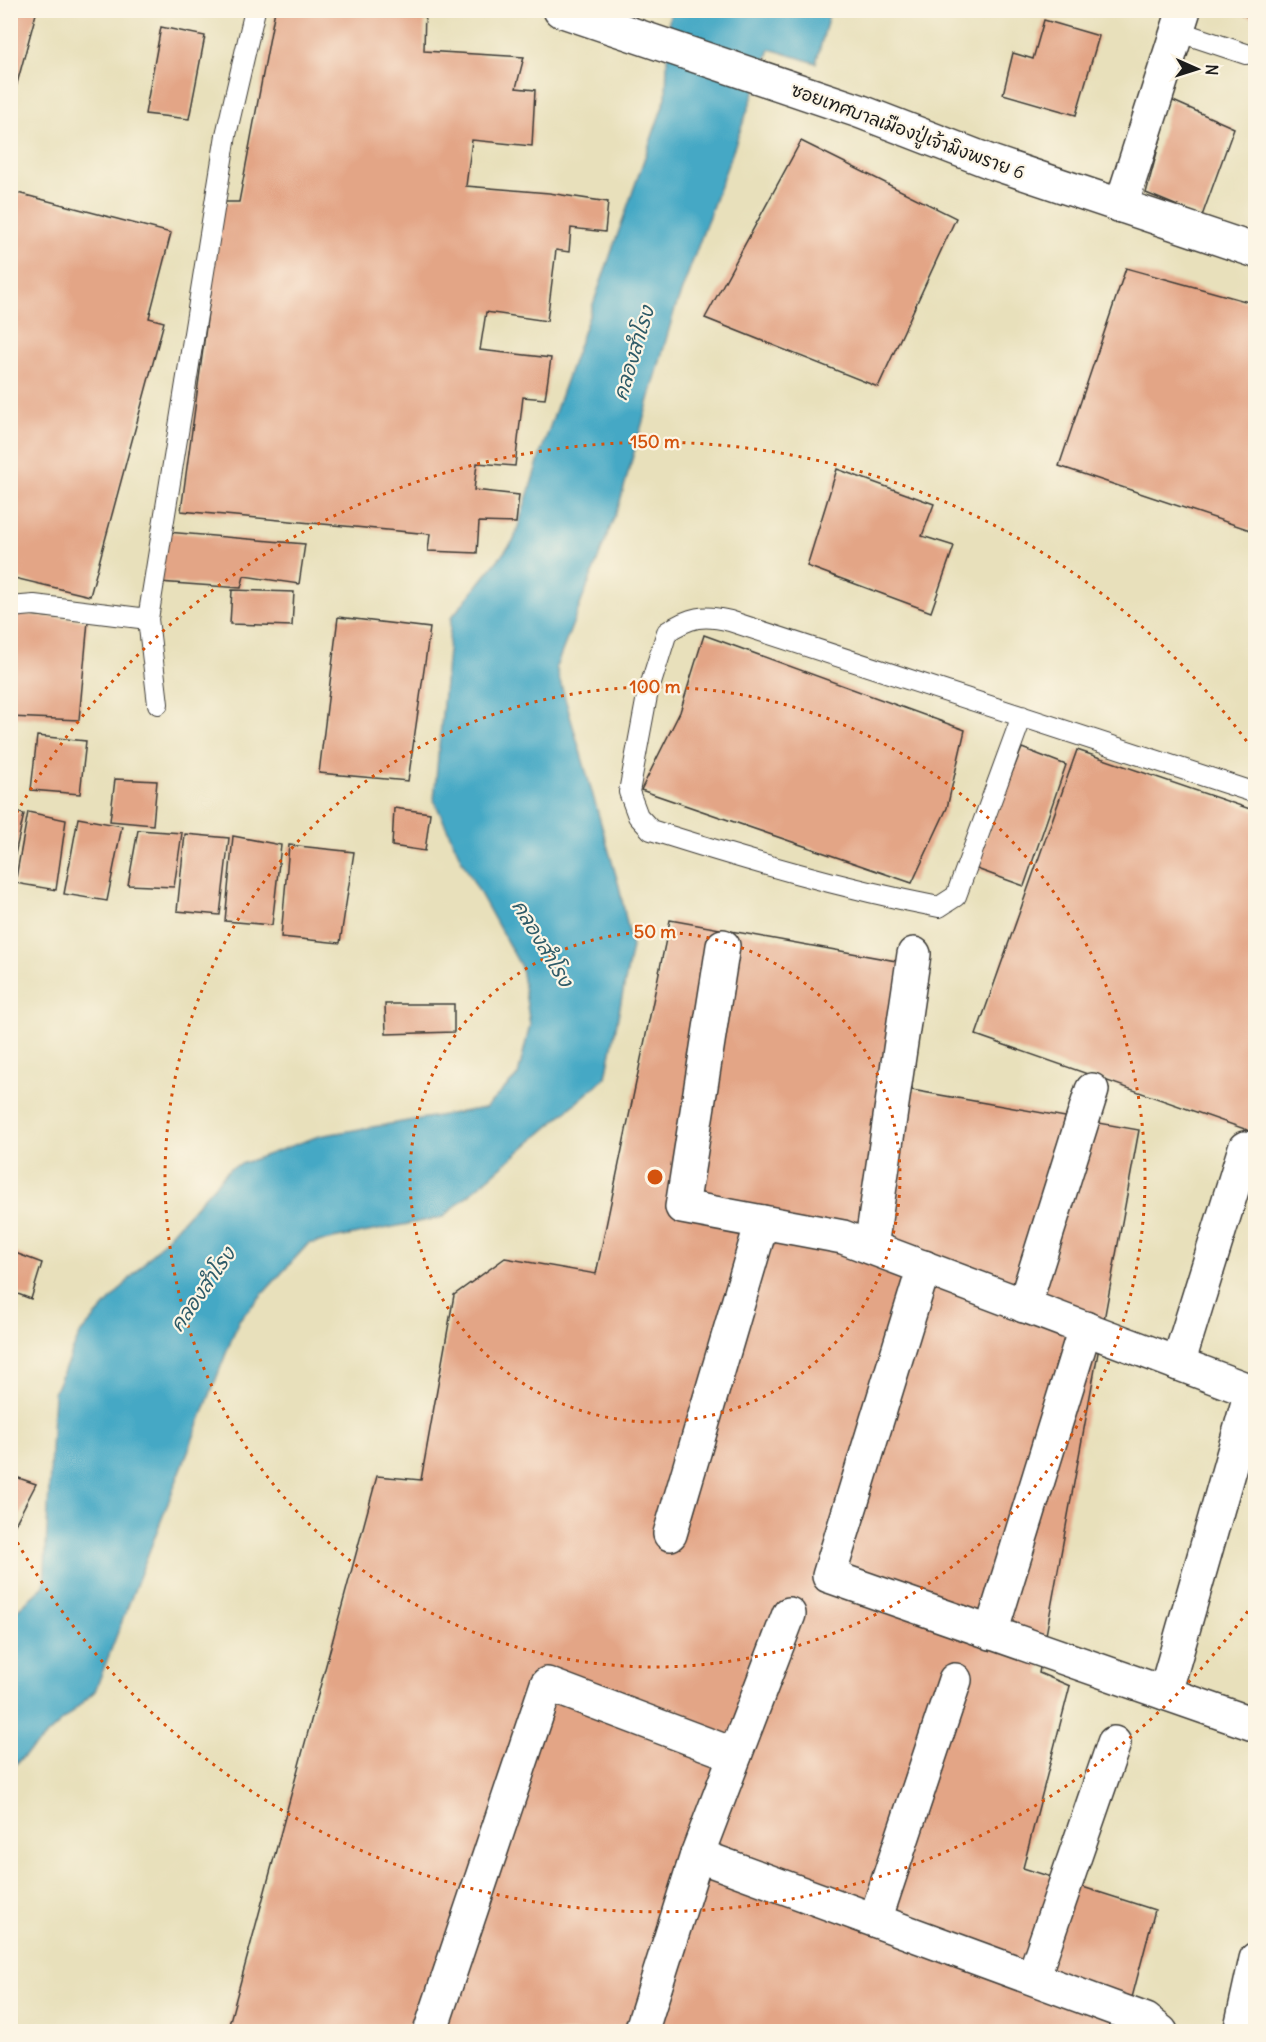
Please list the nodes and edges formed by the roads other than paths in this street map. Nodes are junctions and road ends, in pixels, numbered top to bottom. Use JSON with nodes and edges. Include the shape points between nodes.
{"nodes":[{"id":1,"x":255,"y":10,"type":"edge"},
{"id":2,"x":560,"y":10,"type":"edge"},
{"id":3,"x":1180,"y":21,"type":"edge"},
{"id":4,"x":1246,"y":54,"type":"dead end"},
{"id":5,"x":1120,"y":206,"type":"junction"},
{"id":6,"x":1256,"y":252,"type":"edge"},
{"id":7,"x":10,"y":607,"type":"edge"},
{"id":8,"x":148,"y":619,"type":"junction"},
{"id":9,"x":158,"y":704,"type":"dead end"},
{"id":10,"x":1022,"y":716,"type":"junction"},
{"id":11,"x":1256,"y":793,"type":"edge"},
{"id":12,"x":723,"y":946,"type":"dead end"},
{"id":13,"x":914,"y":954,"type":"dead end"},
{"id":14,"x":1092,"y":1090,"type":"dead end"},
{"id":15,"x":1245,"y":1148,"type":"dead end"},
{"id":16,"x":762,"y":1222,"type":"junction"},
{"id":17,"x":871,"y":1247,"type":"junction"},
{"id":18,"x":924,"y":1267,"type":"junction"},
{"id":19,"x":1024,"y":1306,"type":"junction"},
{"id":20,"x":1084,"y":1328,"type":"junction"},
{"id":21,"x":1178,"y":1364,"type":"junction"},
{"id":22,"x":1253,"y":1393,"type":"edge"},
{"id":23,"x":670,"y":1534,"type":"dead end"},
{"id":24,"x":789,"y":1614,"type":"dead end"},
{"id":25,"x":992,"y":1633,"type":"junction"},
{"id":26,"x":955,"y":1680,"type":"dead end"},
{"id":27,"x":1165,"y":1693,"type":"junction"},
{"id":28,"x":1256,"y":1725,"type":"edge"},
{"id":29,"x":1114,"y":1743,"type":"dead end"},
{"id":30,"x":735,"y":1755,"type":"junction"},
{"id":31,"x":697,"y":1855,"type":"junction"},
{"id":32,"x":875,"y":1920,"type":"junction"},
{"id":33,"x":1256,"y":1959,"type":"edge"},
{"id":34,"x":1033,"y":1978,"type":"junction"},
{"id":35,"x":430,"y":2031,"type":"edge"},
{"id":36,"x":641,"y":2031,"type":"edge"},
{"id":37,"x":1161,"y":2031,"type":"edge"},
{"id":38,"x":1240,"y":2031,"type":"edge"}],
"edges":[{"from":1,"to":8,"type":"lane","via":[[226,135]]},
{"from":2,"to":5,"type":"street","name":"ซอยเทศบาลเมืองปู่เจ้ามิงพราย 6","via":[[859,111]]},
{"from":3,"to":4,"type":"lane"},
{"from":3,"to":5,"type":"street"},
{"from":5,"to":6,"type":"street","name":"ซอยเทศบาลเมืองปู่เจ้ามิงพราย 6"},
{"from":7,"to":8,"type":"lane","via":[[34,604]]},
{"from":8,"to":9,"type":"lane"},
{"from":10,"to":10,"type":"lane","via":[[730,621],[711,616],[686,620],[667,632],[647,696],[629,792],[638,816],[651,830],[779,870],[939,907],[956,896]]},
{"from":10,"to":11,"type":"lane"},
{"from":12,"to":16,"type":"street","via":[[682,1207]]},
{"from":13,"to":17,"type":"street"},
{"from":14,"to":19,"type":"street"},
{"from":15,"to":21,"type":"street"},
{"from":16,"to":17,"type":"street","via":[[843,1237]]},
{"from":16,"to":23,"type":"street"},
{"from":17,"to":18,"type":"street"},
{"from":18,"to":19,"type":"street"},
{"from":18,"to":25,"type":"street","via":[[829,1576]]},
{"from":19,"to":20,"type":"street"},
{"from":20,"to":21,"type":"street"},
{"from":20,"to":25,"type":"street"},
{"from":21,"to":22,"type":"street"},
{"from":22,"to":27,"type":"street"},
{"from":24,"to":30,"type":"street"},
{"from":25,"to":27,"type":"street"},
{"from":26,"to":32,"type":"street"},
{"from":27,"to":28,"type":"street"},
{"from":29,"to":34,"type":"street"},
{"from":30,"to":31,"type":"street"},
{"from":30,"to":35,"type":"street","via":[[547,1684]]},
{"from":31,"to":32,"type":"street"},
{"from":31,"to":36,"type":"street"},
{"from":32,"to":34,"type":"street"},
{"from":33,"to":38,"type":"street"},
{"from":34,"to":37,"type":"street","via":[[1146,2020]]}]}
